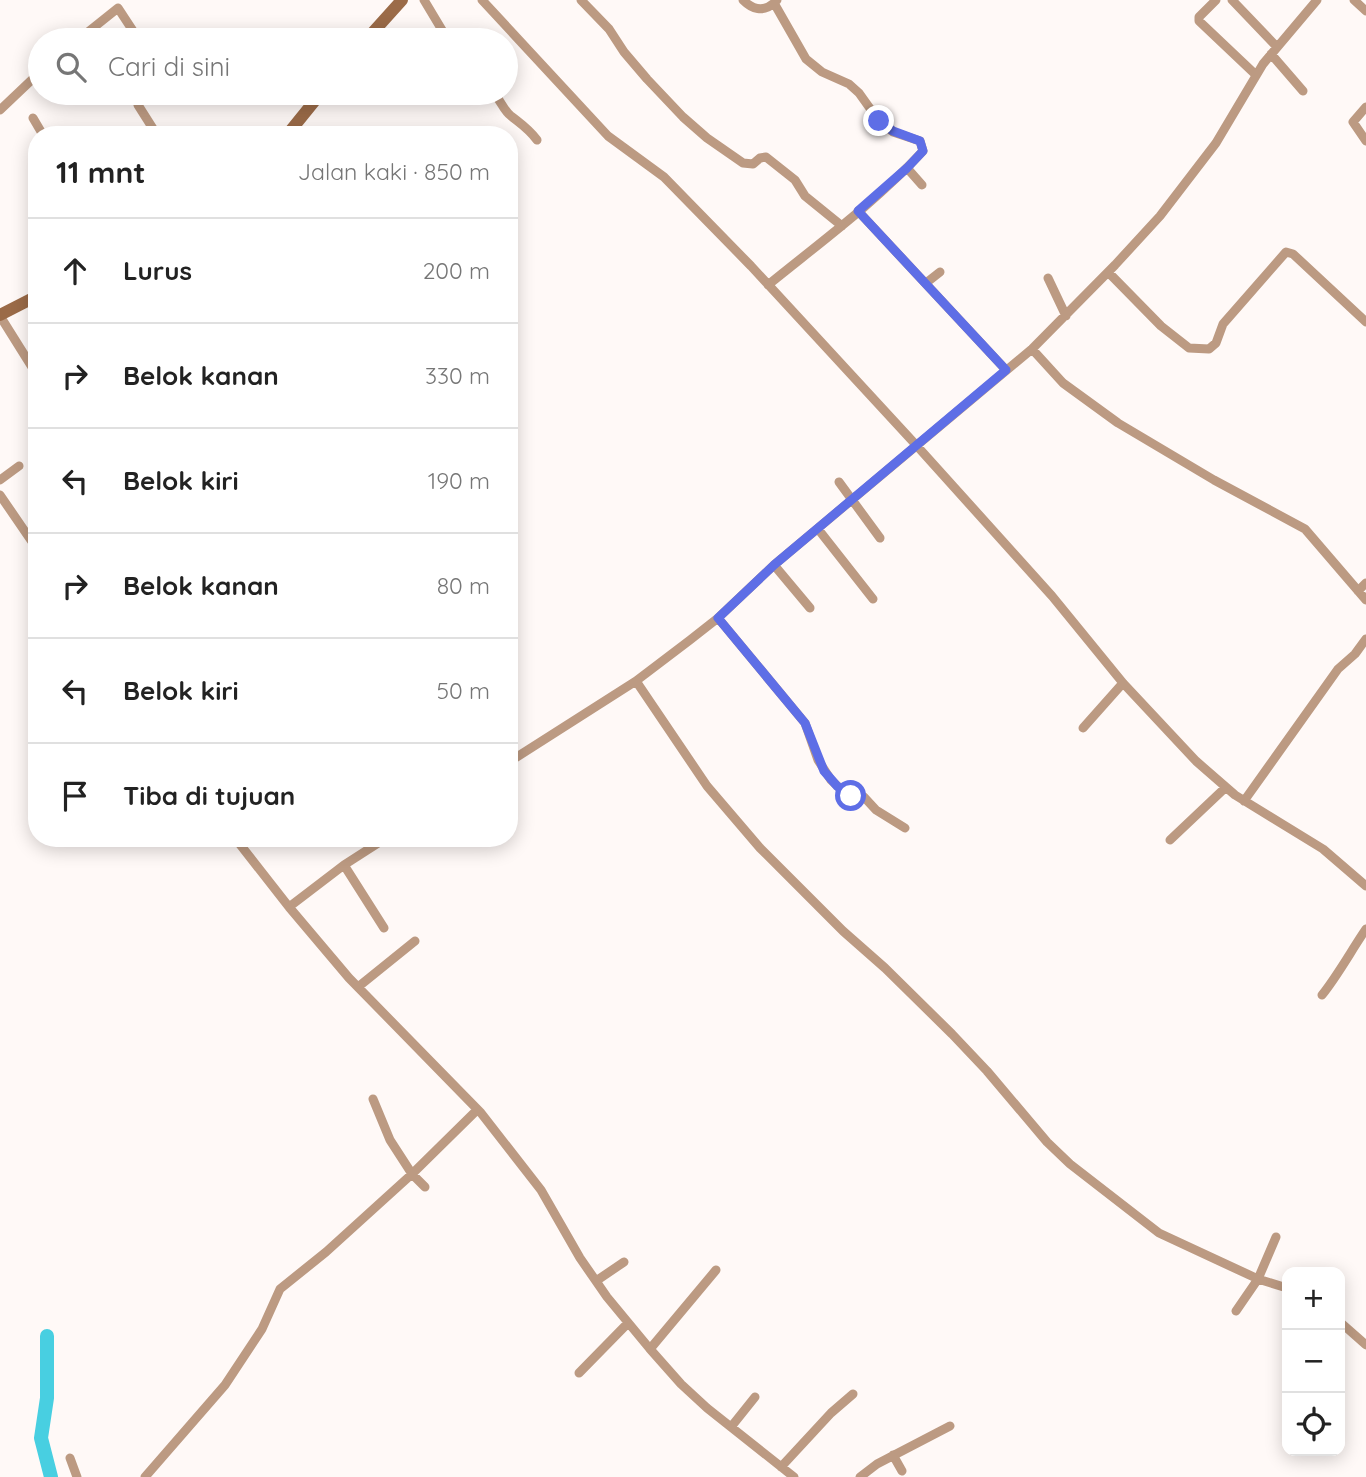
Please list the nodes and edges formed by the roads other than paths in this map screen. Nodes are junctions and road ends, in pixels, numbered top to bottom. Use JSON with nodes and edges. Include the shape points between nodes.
{"nodes":[{"id":1,"x":402,"y":0,"type":"edge"},
{"id":2,"x":424,"y":0,"type":"edge"},
{"id":3,"x":482,"y":0,"type":"edge"},
{"id":4,"x":581,"y":0,"type":"edge"},
{"id":5,"x":743,"y":0,"type":"edge"},
{"id":6,"x":1216,"y":0,"type":"edge"},
{"id":7,"x":1232,"y":0,"type":"edge"},
{"id":8,"x":1317,"y":0,"type":"edge"},
{"id":9,"x":1354,"y":0,"type":"edge"},
{"id":10,"x":775,"y":2,"type":"edge"},
{"id":11,"x":1366,"y":11,"type":"edge"},
{"id":12,"x":93,"y":28,"type":"edge"},
{"id":13,"x":131,"y":28,"type":"edge"},
{"id":14,"x":377,"y":28,"type":"edge"},
{"id":15,"x":441,"y":28,"type":"edge"},
{"id":16,"x":508,"y":28,"type":"edge"},
{"id":17,"x":518,"y":39,"type":"edge"},
{"id":18,"x":1274,"y":51,"type":"junction"},
{"id":19,"x":1256,"y":75,"type":"junction"},
{"id":20,"x":28,"y":83,"type":"edge"},
{"id":21,"x":1303,"y":91,"type":"dead end"},
{"id":22,"x":139,"y":105,"type":"edge"},
{"id":23,"x":311,"y":105,"type":"edge"},
{"id":24,"x":504,"y":105,"type":"edge"},
{"id":25,"x":1366,"y":107,"type":"edge"},
{"id":26,"x":0,"y":110,"type":"edge"},
{"id":27,"x":33,"y":118,"type":"dead end"},
{"id":28,"x":38,"y":126,"type":"edge"},
{"id":29,"x":151,"y":126,"type":"edge"},
{"id":30,"x":294,"y":126,"type":"edge"},
{"id":31,"x":537,"y":140,"type":"dead end"},
{"id":32,"x":1366,"y":141,"type":"edge"},
{"id":33,"x":907,"y":168,"type":"junction"},
{"id":34,"x":922,"y":185,"type":"dead end"},
{"id":35,"x":858,"y":211,"type":"junction"},
{"id":36,"x":842,"y":226,"type":"junction"},
{"id":37,"x":1115,"y":265,"type":"junction"},
{"id":38,"x":940,"y":272,"type":"dead end"},
{"id":39,"x":1048,"y":278,"type":"dead end"},
{"id":40,"x":926,"y":283,"type":"junction"},
{"id":41,"x":768,"y":285,"type":"junction"},
{"id":42,"x":28,"y":301,"type":"edge"},
{"id":43,"x":0,"y":316,"type":"edge"},
{"id":44,"x":1066,"y":316,"type":"junction"},
{"id":45,"x":1366,"y":322,"type":"edge"},
{"id":46,"x":1032,"y":349,"type":"junction"},
{"id":47,"x":28,"y":360,"type":"edge"},
{"id":48,"x":1006,"y":370,"type":"junction"},
{"id":49,"x":917,"y":446,"type":"junction"},
{"id":50,"x":19,"y":466,"type":"dead end"},
{"id":51,"x":0,"y":480,"type":"edge"},
{"id":52,"x":839,"y":482,"type":"dead end"},
{"id":53,"x":0,"y":495,"type":"edge"},
{"id":54,"x":852,"y":501,"type":"junction"},
{"id":55,"x":818,"y":529,"type":"junction"},
{"id":56,"x":28,"y":536,"type":"edge"},
{"id":57,"x":880,"y":538,"type":"dead end"},
{"id":58,"x":774,"y":565,"type":"junction"},
{"id":59,"x":1366,"y":583,"type":"edge"},
{"id":60,"x":1359,"y":591,"type":"junction"},
{"id":61,"x":873,"y":599,"type":"dead end"},
{"id":62,"x":1366,"y":600,"type":"edge"},
{"id":63,"x":810,"y":608,"type":"dead end"},
{"id":64,"x":718,"y":618,"type":"junction"},
{"id":65,"x":1366,"y":639,"type":"edge"},
{"id":66,"x":636,"y":681,"type":"junction"},
{"id":67,"x":1122,"y":683,"type":"junction"},
{"id":68,"x":1083,"y":728,"type":"dead end"},
{"id":69,"x":518,"y":756,"type":"edge"},
{"id":70,"x":1226,"y":788,"type":"junction"},
{"id":71,"x":1244,"y":801,"type":"junction"},
{"id":72,"x":905,"y":828,"type":"dead end"},
{"id":73,"x":1170,"y":840,"type":"dead end"},
{"id":74,"x":242,"y":847,"type":"edge"},
{"id":75,"x":371,"y":847,"type":"edge"},
{"id":76,"x":344,"y":864,"type":"junction"},
{"id":77,"x":1366,"y":886,"type":"edge"},
{"id":78,"x":289,"y":908,"type":"junction"},
{"id":79,"x":384,"y":928,"type":"dead end"},
{"id":80,"x":1366,"y":929,"type":"edge"},
{"id":81,"x":415,"y":941,"type":"dead end"},
{"id":82,"x":358,"y":986,"type":"junction"},
{"id":83,"x":1322,"y":995,"type":"dead end"},
{"id":84,"x":373,"y":1099,"type":"dead end"},
{"id":85,"x":477,"y":1110,"type":"junction"},
{"id":86,"x":412,"y":1174,"type":"junction"},
{"id":87,"x":425,"y":1187,"type":"dead end"},
{"id":88,"x":1276,"y":1237,"type":"dead end"},
{"id":89,"x":624,"y":1262,"type":"dead end"},
{"id":90,"x":716,"y":1270,"type":"dead end"},
{"id":91,"x":1258,"y":1279,"type":"junction"},
{"id":92,"x":596,"y":1281,"type":"junction"},
{"id":93,"x":1282,"y":1286,"type":"edge"},
{"id":94,"x":1236,"y":1311,"type":"dead end"},
{"id":95,"x":628,"y":1323,"type":"junction"},
{"id":96,"x":1345,"y":1326,"type":"edge"},
{"id":97,"x":1366,"y":1345,"type":"edge"},
{"id":98,"x":650,"y":1349,"type":"junction"},
{"id":99,"x":579,"y":1373,"type":"dead end"},
{"id":100,"x":853,"y":1394,"type":"dead end"},
{"id":101,"x":755,"y":1397,"type":"dead end"},
{"id":102,"x":950,"y":1426,"type":"dead end"},
{"id":103,"x":731,"y":1427,"type":"junction"},
{"id":104,"x":893,"y":1455,"type":"junction"},
{"id":105,"x":70,"y":1458,"type":"dead end"},
{"id":106,"x":781,"y":1467,"type":"junction"},
{"id":107,"x":902,"y":1471,"type":"dead end"},
{"id":108,"x":77,"y":1477,"type":"edge"},
{"id":109,"x":145,"y":1477,"type":"edge"},
{"id":110,"x":794,"y":1477,"type":"edge"},
{"id":111,"x":860,"y":1477,"type":"edge"}],
"edges":[{"from":1,"to":14,"type":"main road"},
{"from":2,"to":15,"type":"street"},
{"from":3,"to":16,"type":"street"},
{"from":4,"to":36,"type":"street","via":[[694,128],[743,163],[766,157]]},
{"from":5,"to":10,"type":"street","via":[[761,10]]},
{"from":6,"to":19,"type":"street","via":[[1199,21]]},
{"from":7,"to":18,"type":"street"},
{"from":8,"to":18,"type":"street"},
{"from":9,"to":11,"type":"street"},
{"from":10,"to":33,"type":"street","via":[[806,59],[849,84],[879,121],[920,141],[923,151]]},
{"from":12,"to":13,"type":"street","via":[[118,8]]},
{"from":17,"to":41,"type":"street","via":[[608,136],[664,177]]},
{"from":18,"to":19,"type":"street"},
{"from":18,"to":21,"type":"street"},
{"from":19,"to":37,"type":"street","via":[[1216,143]]},
{"from":20,"to":26,"type":"street"},
{"from":22,"to":29,"type":"street"},
{"from":23,"to":30,"type":"main road"},
{"from":24,"to":31,"type":"street"},
{"from":25,"to":32,"type":"street","via":[[1353,122]]},
{"from":27,"to":28,"type":"street"},
{"from":33,"to":34,"type":"street"},
{"from":33,"to":35,"type":"street"},
{"from":35,"to":36,"type":"street"},
{"from":35,"to":40,"type":"street"},
{"from":36,"to":41,"type":"street"},
{"from":37,"to":44,"type":"street"},
{"from":37,"to":45,"type":"street","via":[[1161,326],[1189,348],[1209,349],[1216,343],[1223,324],[1286,252]]},
{"from":38,"to":40,"type":"street"},
{"from":39,"to":44,"type":"street"},
{"from":40,"to":48,"type":"street"},
{"from":41,"to":49,"type":"street"},
{"from":42,"to":43,"type":"main road"},
{"from":43,"to":47,"type":"street"},
{"from":44,"to":46,"type":"street"},
{"from":46,"to":48,"type":"street"},
{"from":46,"to":60,"type":"street","via":[[1063,383],[1118,423],[1305,529]]},
{"from":48,"to":49,"type":"street"},
{"from":49,"to":54,"type":"street"},
{"from":49,"to":67,"type":"street","via":[[1052,596]]},
{"from":50,"to":51,"type":"street"},
{"from":52,"to":54,"type":"street"},
{"from":53,"to":56,"type":"street"},
{"from":54,"to":55,"type":"street"},
{"from":54,"to":57,"type":"street"},
{"from":55,"to":58,"type":"street"},
{"from":55,"to":61,"type":"street"},
{"from":58,"to":63,"type":"street"},
{"from":58,"to":64,"type":"street"},
{"from":59,"to":60,"type":"street"},
{"from":60,"to":62,"type":"street"},
{"from":64,"to":66,"type":"street"},
{"from":64,"to":72,"type":"street","via":[[805,723],[821,766],[837,786],[851,796],[864,797]]},
{"from":65,"to":71,"type":"street","via":[[1338,669]]},
{"from":66,"to":69,"type":"street"},
{"from":66,"to":91,"type":"street","via":[[707,786],[760,848],[952,1034],[1047,1142],[1159,1233]]},
{"from":67,"to":68,"type":"street"},
{"from":67,"to":70,"type":"street"},
{"from":70,"to":71,"type":"street"},
{"from":70,"to":73,"type":"street"},
{"from":71,"to":77,"type":"street","via":[[1323,849]]},
{"from":74,"to":78,"type":"street"},
{"from":75,"to":76,"type":"street"},
{"from":76,"to":78,"type":"street"},
{"from":76,"to":79,"type":"street"},
{"from":78,"to":82,"type":"street"},
{"from":80,"to":83,"type":"street"},
{"from":81,"to":82,"type":"street"},
{"from":82,"to":85,"type":"street"},
{"from":84,"to":86,"type":"street","via":[[390,1140]]},
{"from":85,"to":86,"type":"street"},
{"from":85,"to":92,"type":"street","via":[[541,1190]]},
{"from":86,"to":87,"type":"street"},
{"from":86,"to":109,"type":"street","via":[[280,1289],[262,1329],[225,1385]]},
{"from":88,"to":91,"type":"street"},
{"from":89,"to":92,"type":"street"},
{"from":90,"to":98,"type":"street"},
{"from":91,"to":93,"type":"street"},
{"from":91,"to":94,"type":"street"},
{"from":92,"to":95,"type":"street"},
{"from":95,"to":98,"type":"street"},
{"from":95,"to":99,"type":"street"},
{"from":96,"to":97,"type":"street"},
{"from":98,"to":103,"type":"street","via":[[681,1384]]},
{"from":100,"to":106,"type":"street"},
{"from":101,"to":103,"type":"street"},
{"from":102,"to":104,"type":"street"},
{"from":103,"to":106,"type":"street"},
{"from":104,"to":107,"type":"street"},
{"from":104,"to":111,"type":"street"},
{"from":105,"to":108,"type":"street"},
{"from":106,"to":110,"type":"street"}]}
